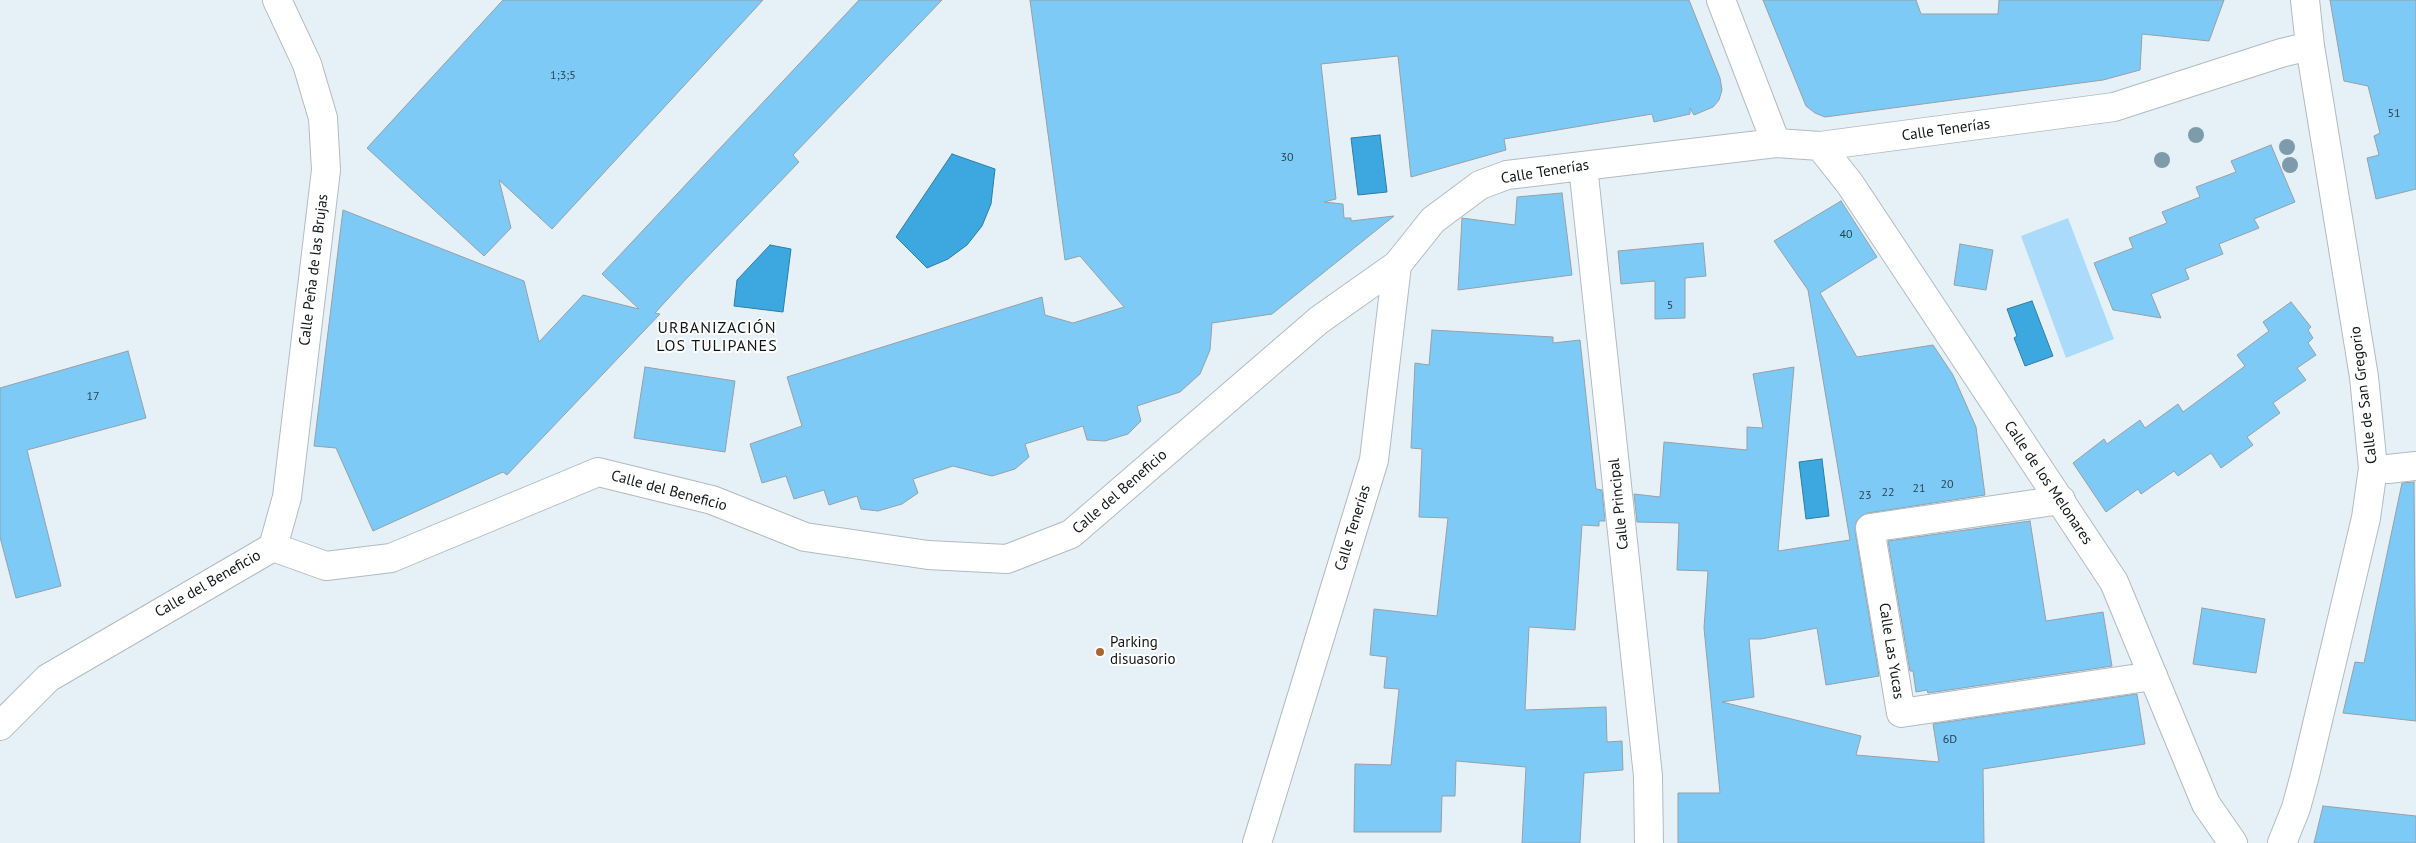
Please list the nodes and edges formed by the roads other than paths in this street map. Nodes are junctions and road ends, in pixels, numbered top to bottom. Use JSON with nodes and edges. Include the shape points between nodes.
{"nodes":[{"id":1,"x":277,"y":0,"type":"edge"},
{"id":2,"x":1720,"y":0,"type":"edge"},
{"id":3,"x":2304,"y":0,"type":"edge"},
{"id":4,"x":2310,"y":46,"type":"junction"},
{"id":5,"x":1776,"y":143,"type":"junction"},
{"id":6,"x":1820,"y":146,"type":"junction"},
{"id":7,"x":1584,"y":166,"type":"junction"},
{"id":8,"x":1397,"y":265,"type":"junction"},
{"id":9,"x":2416,"y":466,"type":"edge"},
{"id":10,"x":2373,"y":468,"type":"junction"},
{"id":11,"x":2061,"y":500,"type":"junction"},
{"id":12,"x":273,"y":547,"type":"junction"},
{"id":13,"x":2153,"y":676,"type":"junction"},
{"id":14,"x":0,"y":726,"type":"edge"},
{"id":15,"x":2285,"y":839,"type":"edge"},
{"id":16,"x":1257,"y":843,"type":"edge"},
{"id":17,"x":1649,"y":843,"type":"edge"},
{"id":18,"x":2233,"y":843,"type":"edge"}],
"edges":[{"from":1,"to":12,"type":"street","name":"Calle Peña de las Brujas","via":[[306,64],[323,118],[326,170],[287,497]]},
{"from":2,"to":5,"type":"street"},
{"from":3,"to":4,"type":"street","name":"Calle de San Gregorio"},
{"from":4,"to":6,"type":"street","name":"Calle Tenerías","via":[[2114,107]]},
{"from":4,"to":10,"type":"street","name":"Calle de San Gregorio","via":[[2364,377]]},
{"from":5,"to":6,"type":"street","name":"Calle Tenerías"},
{"from":5,"to":7,"type":"street","name":"Calle Tenerías"},
{"from":6,"to":11,"type":"street","name":"Calle de los Melonares","via":[[1850,184]]},
{"from":7,"to":8,"type":"street","name":"Calle Tenerías","via":[[1507,174],[1480,185],[1433,220]]},
{"from":7,"to":17,"type":"street","name":"Calle Principal","via":[[1648,776]]},
{"from":8,"to":12,"type":"street","name":"Calle del Beneficio","via":[[1319,320],[1071,534],[1008,558],[928,555],[805,537],[712,500],[598,472],[391,558],[326,566]]},
{"from":8,"to":16,"type":"street","name":"Calle Tenerías","via":[[1374,460]]},
{"from":9,"to":10,"type":"street","via":[[2388,470]]},
{"from":10,"to":15,"type":"street","name":"Calle de San Gregorio","via":[[2366,518],[2303,783]]},
{"from":11,"to":13,"type":"street","name":"Calle de los Melonares","via":[[2114,582]]},
{"from":11,"to":13,"type":"street","name":"Calle Las Yucas","via":[[1870,528],[1901,713]]},
{"from":12,"to":14,"type":"street","name":"Calle del Beneficio","via":[[48,678]]},
{"from":13,"to":18,"type":"street","name":"Calle de los Melonares","via":[[2206,804]]}]}
